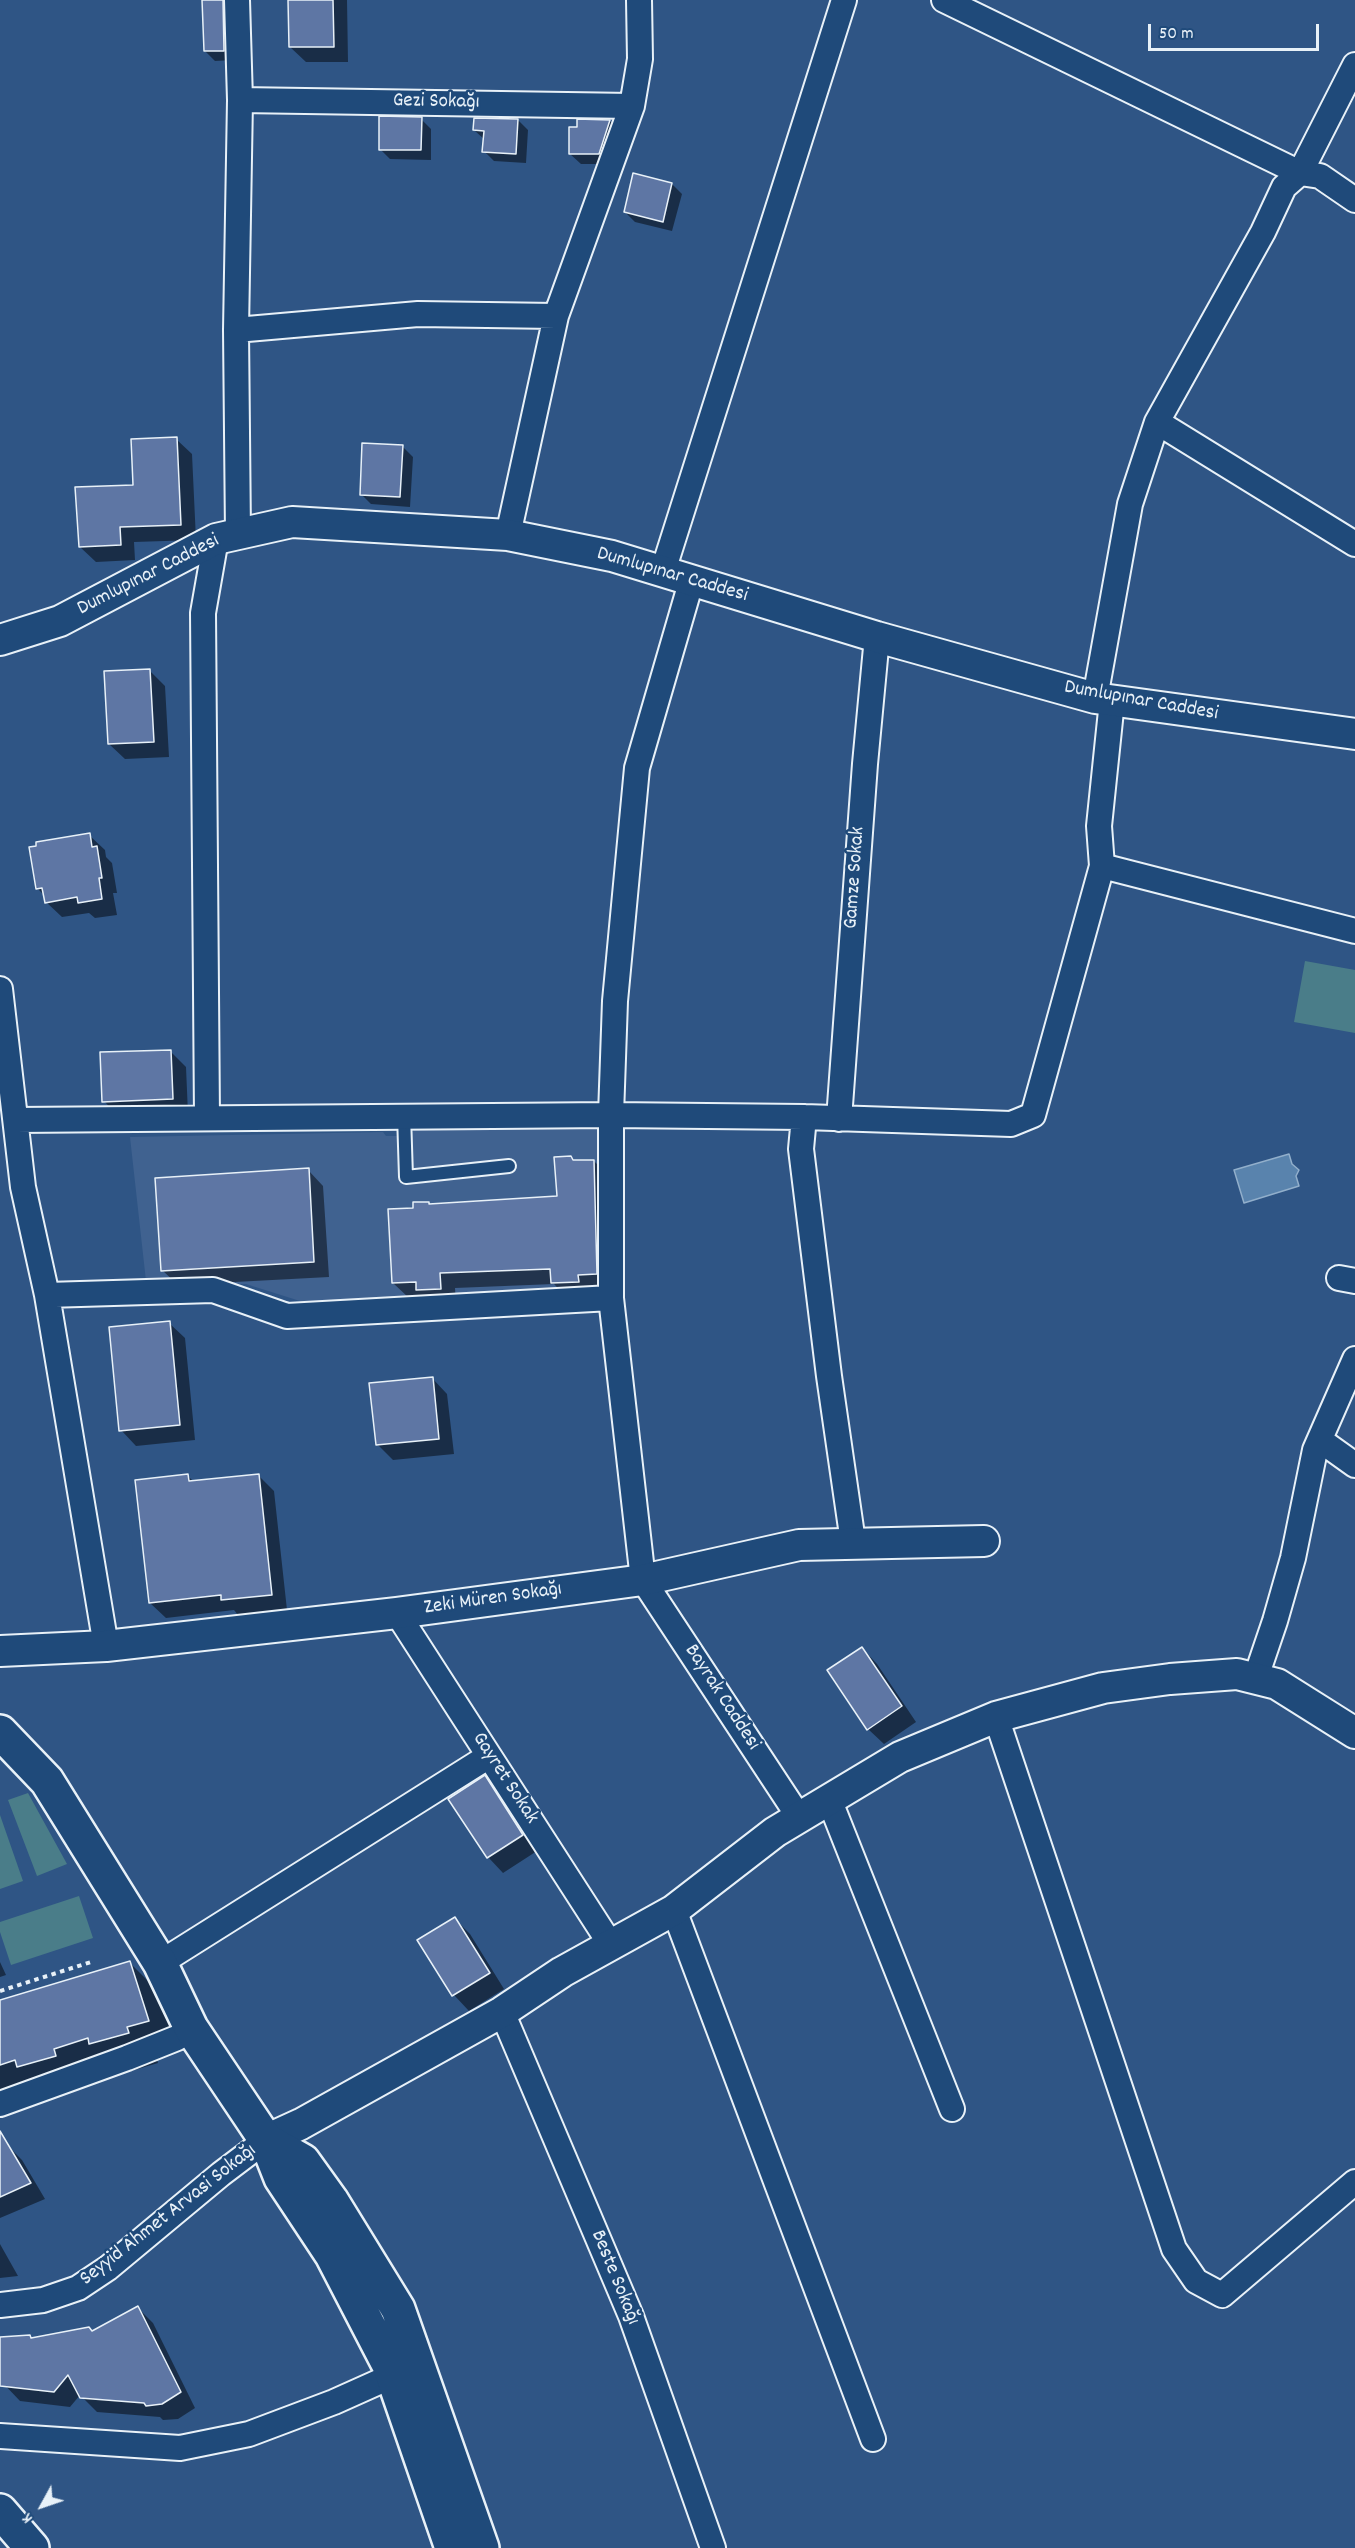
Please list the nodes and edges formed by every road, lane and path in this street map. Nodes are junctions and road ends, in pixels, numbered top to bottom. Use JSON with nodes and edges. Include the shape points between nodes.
{"nodes":[{"id":1,"x":237,"y":0,"type":"edge"},
{"id":2,"x":639,"y":0,"type":"edge"},
{"id":3,"x":844,"y":0,"type":"edge"},
{"id":4,"x":944,"y":0,"type":"edge"},
{"id":5,"x":1355,"y":65,"type":"edge"},
{"id":6,"x":240,"y":100,"type":"junction"},
{"id":7,"x":632,"y":106,"type":"junction"},
{"id":8,"x":1300,"y":173,"type":"junction"},
{"id":9,"x":1355,"y":200,"type":"edge"},
{"id":10,"x":556,"y":316,"type":"junction"},
{"id":11,"x":236,"y":330,"type":"junction"},
{"id":12,"x":1157,"y":422,"type":"junction"},
{"id":13,"x":508,"y":535,"type":"junction"},
{"id":14,"x":227,"y":537,"type":"junction"},
{"id":15,"x":1355,"y":544,"type":"edge"},
{"id":16,"x":663,"y":571,"type":"junction"},
{"id":17,"x":692,"y":579,"type":"junction"},
{"id":18,"x":877,"y":638,"type":"junction"},
{"id":19,"x":0,"y":640,"type":"edge"},
{"id":20,"x":1104,"y":699,"type":"junction"},
{"id":21,"x":1355,"y":734,"type":"edge"},
{"id":22,"x":1102,"y":866,"type":"junction"},
{"id":23,"x":1355,"y":931,"type":"edge"},
{"id":24,"x":0,"y":989,"type":"edge"},
{"id":25,"x":404,"y":1115,"type":"junction"},
{"id":26,"x":611,"y":1115,"type":"junction"},
{"id":27,"x":804,"y":1117,"type":"junction"},
{"id":28,"x":207,"y":1118,"type":"junction"},
{"id":29,"x":839,"y":1119,"type":"junction"},
{"id":30,"x":15,"y":1120,"type":"junction"},
{"id":31,"x":509,"y":1166,"type":"dead end"},
{"id":32,"x":47,"y":1295,"type":"junction"},
{"id":33,"x":611,"y":1298,"type":"junction"},
{"id":34,"x":1355,"y":1359,"type":"edge"},
{"id":35,"x":1320,"y":1440,"type":"junction"},
{"id":36,"x":1355,"y":1465,"type":"edge"},
{"id":37,"x":984,"y":1541,"type":"dead end"},
{"id":38,"x":854,"y":1542,"type":"junction"},
{"id":39,"x":643,"y":1580,"type":"junction"},
{"id":40,"x":397,"y":1613,"type":"junction"},
{"id":41,"x":106,"y":1646,"type":"junction"},
{"id":42,"x":0,"y":1651,"type":"edge"},
{"id":43,"x":1256,"y":1677,"type":"junction"},
{"id":44,"x":996,"y":1717,"type":"junction"},
{"id":45,"x":0,"y":1732,"type":"edge"},
{"id":46,"x":1355,"y":1733,"type":"edge"},
{"id":47,"x":489,"y":1756,"type":"junction"},
{"id":48,"x":829,"y":1799,"type":"junction"},
{"id":49,"x":799,"y":1817,"type":"junction"},
{"id":50,"x":674,"y":1910,"type":"junction"},
{"id":51,"x":611,"y":1945,"type":"junction"},
{"id":52,"x":91,"y":1962,"type":"dead end"},
{"id":53,"x":160,"y":1963,"type":"junction"},
{"id":54,"x":0,"y":1991,"type":"edge"},
{"id":55,"x":502,"y":2012,"type":"junction"},
{"id":56,"x":191,"y":2028,"type":"junction"},
{"id":57,"x":0,"y":2104,"type":"edge"},
{"id":58,"x":952,"y":2109,"type":"dead end"},
{"id":59,"x":266,"y":2140,"type":"junction"},
{"id":60,"x":1355,"y":2182,"type":"edge"},
{"id":61,"x":0,"y":2305,"type":"edge"},
{"id":62,"x":392,"y":2376,"type":"junction"},
{"id":63,"x":0,"y":2436,"type":"edge"},
{"id":64,"x":873,"y":2439,"type":"dead end"},
{"id":65,"x":0,"y":2511,"type":"edge"},
{"id":66,"x":32,"y":2548,"type":"edge"},
{"id":67,"x":452,"y":2548,"type":"edge"},
{"id":68,"x":482,"y":2548,"type":"edge"},
{"id":69,"x":713,"y":2548,"type":"edge"}],
"edges":[{"from":1,"to":6,"type":"street"},
{"from":2,"to":7,"type":"street","via":[[640,59]]},
{"from":3,"to":16,"type":"street"},
{"from":4,"to":8,"type":"street"},
{"from":5,"to":8,"type":"street"},
{"from":6,"to":7,"type":"street","name":"Gezi Sokağı"},
{"from":6,"to":11,"type":"street"},
{"from":7,"to":10,"type":"street"},
{"from":8,"to":9,"type":"street","via":[[1320,176]]},
{"from":8,"to":12,"type":"street","via":[[1284,187]]},
{"from":10,"to":11,"type":"street","via":[[418,314]]},
{"from":10,"to":13,"type":"street"},
{"from":11,"to":14,"type":"street"},
{"from":12,"to":15,"type":"street"},
{"from":12,"to":20,"type":"street","via":[[1130,504]]},
{"from":13,"to":14,"type":"street","name":"Dumlupınar Caddesi","via":[[292,522]]},
{"from":13,"to":16,"type":"street","name":"Dumlupınar Caddesi","via":[[612,556]]},
{"from":14,"to":19,"type":"street","name":"Dumlupınar Caddesi","via":[[60,621]]},
{"from":14,"to":28,"type":"street","via":[[203,614]]},
{"from":16,"to":17,"type":"street","name":"Dumlupınar Caddesi"},
{"from":17,"to":18,"type":"street","name":"Dumlupınar Caddesi"},
{"from":17,"to":26,"type":"street","via":[[637,768],[615,1001]]},
{"from":18,"to":20,"type":"street","name":"Dumlupınar Caddesi"},
{"from":18,"to":29,"type":"street","name":"Gamze Sokak"},
{"from":20,"to":21,"type":"street","name":"Dumlupınar Caddesi"},
{"from":20,"to":22,"type":"street","via":[[1099,826]]},
{"from":22,"to":23,"type":"street"},
{"from":22,"to":29,"type":"street","via":[[1033,1115],[1011,1124]]},
{"from":24,"to":30,"type":"street"},
{"from":25,"to":26,"type":"street"},
{"from":25,"to":28,"type":"street"},
{"from":25,"to":31,"type":"lane","via":[[406,1177]]},
{"from":26,"to":27,"type":"street"},
{"from":26,"to":33,"type":"street"},
{"from":27,"to":29,"type":"street"},
{"from":27,"to":38,"type":"street","via":[[801,1149]]},
{"from":28,"to":30,"type":"street"},
{"from":30,"to":32,"type":"street","via":[[23,1187]]},
{"from":32,"to":33,"type":"street","via":[[213,1290],[286,1316]]},
{"from":32,"to":41,"type":"street"},
{"from":33,"to":39,"type":"street"},
{"from":34,"to":35,"type":"street"},
{"from":35,"to":36,"type":"street"},
{"from":35,"to":43,"type":"street","via":[[1293,1558]]},
{"from":37,"to":38,"type":"street","name":"Zeki Müren Sokağı"},
{"from":38,"to":39,"type":"street","name":"Zeki Müren Sokağı","via":[[799,1545]]},
{"from":39,"to":40,"type":"street","name":"Zeki Müren Sokağı"},
{"from":39,"to":49,"type":"street","name":"Bayrak Caddesi"},
{"from":40,"to":41,"type":"street","name":"Zeki Müren Sokağı"},
{"from":40,"to":47,"type":"street","name":"Gayret Sokak"},
{"from":41,"to":42,"type":"street","name":"Zeki Müren Sokağı"},
{"from":43,"to":44,"type":"street","via":[[1237,1674],[1103,1688]]},
{"from":43,"to":46,"type":"street","via":[[1277,1684]]},
{"from":44,"to":48,"type":"street","via":[[900,1757]]},
{"from":44,"to":60,"type":"street","via":[[1174,2248],[1196,2281],[1222,2295]]},
{"from":45,"to":53,"type":"main road","via":[[46,1781]]},
{"from":47,"to":51,"type":"street","name":"Gayret Sokak"},
{"from":47,"to":53,"type":"street"},
{"from":48,"to":49,"type":"street"},
{"from":48,"to":58,"type":"street"},
{"from":49,"to":50,"type":"street"},
{"from":50,"to":51,"type":"street"},
{"from":50,"to":64,"type":"street"},
{"from":51,"to":55,"type":"street"},
{"from":52,"to":54,"type":"path"},
{"from":53,"to":56,"type":"main road"},
{"from":55,"to":59,"type":"street"},
{"from":55,"to":69,"type":"street","name":"Beste Sokağı","via":[[631,2316]]},
{"from":56,"to":57,"type":"street","via":[[177,2038],[127,2058]]},
{"from":56,"to":59,"type":"main road"},
{"from":59,"to":61,"type":"street","name":"Seyyid Ahmet Arvasi Sokağı","via":[[78,2288],[43,2300]]},
{"from":59,"to":62,"type":"main road","via":[[281,2178],[332,2255]]},
{"from":59,"to":68,"type":"main road","via":[[303,2162],[398,2309]]},
{"from":62,"to":63,"type":"street","via":[[249,2434],[180,2448]]},
{"from":62,"to":67,"type":"main road"},
{"from":65,"to":66,"type":"main road"}]}
